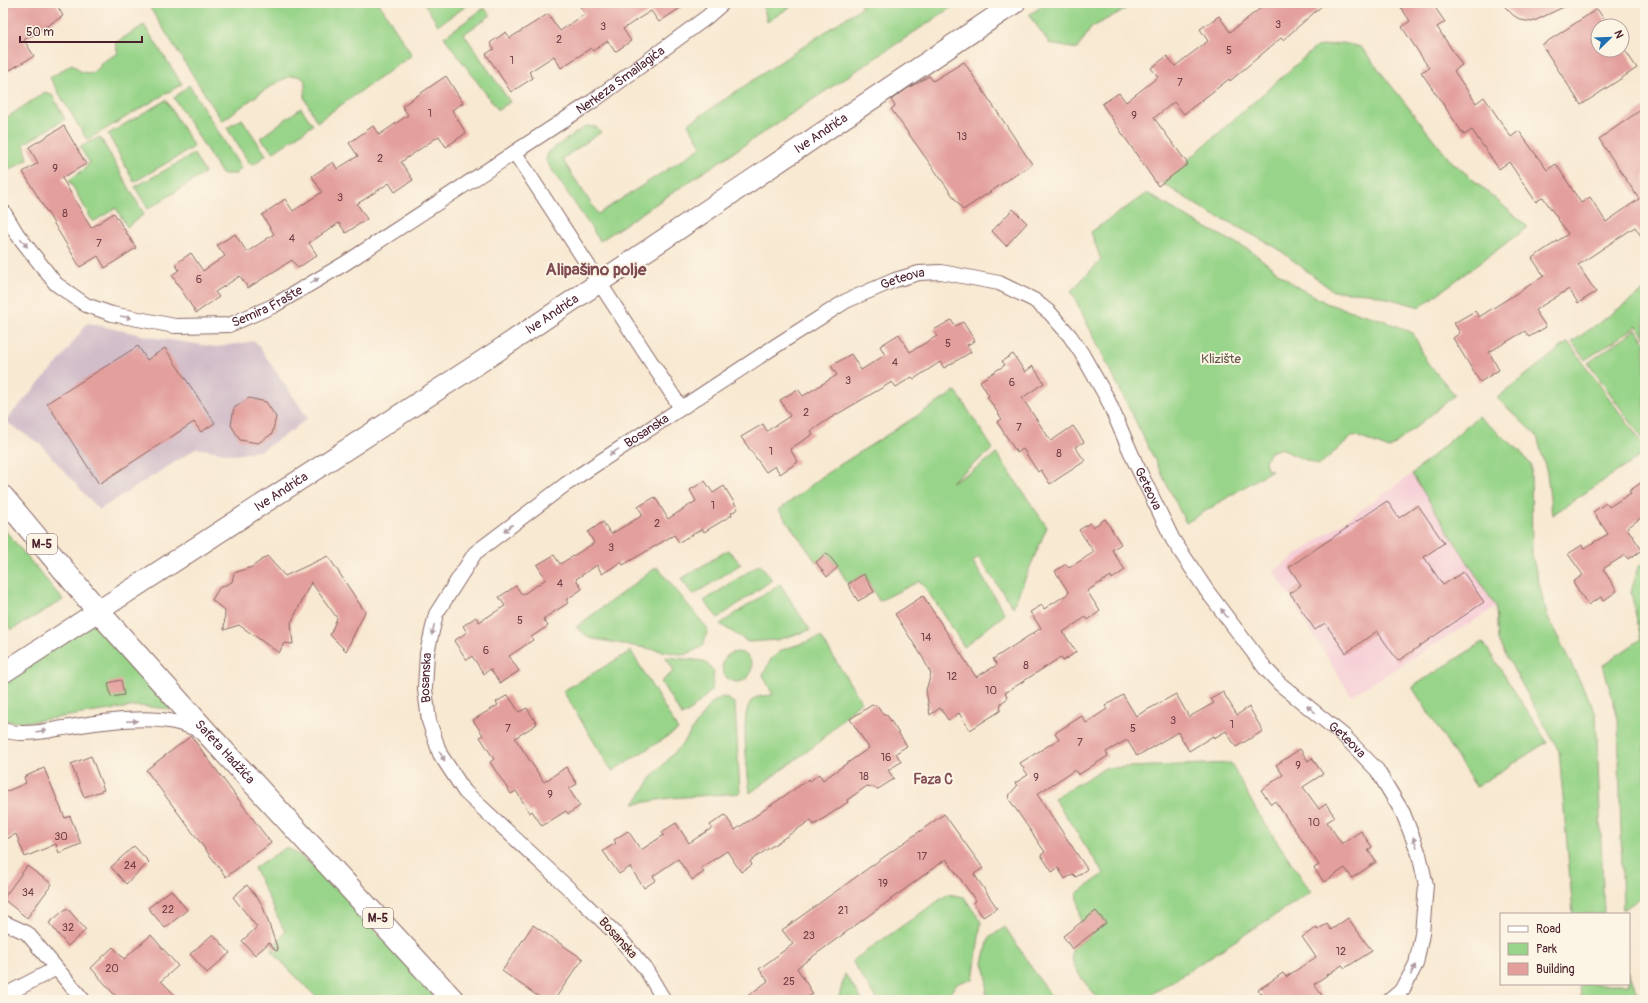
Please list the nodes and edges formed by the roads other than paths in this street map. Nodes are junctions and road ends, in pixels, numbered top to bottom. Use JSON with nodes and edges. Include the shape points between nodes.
{"nodes":[{"id":1,"x":723,"y":3,"type":"edge"},
{"id":2,"x":1015,"y":3,"type":"edge"},
{"id":3,"x":514,"y":153,"type":"junction"},
{"id":4,"x":3,"y":210,"type":"edge"},
{"id":5,"x":599,"y":282,"type":"junction"},
{"id":6,"x":681,"y":408,"type":"junction"},
{"id":7,"x":3,"y":497,"type":"edge"},
{"id":8,"x":91,"y":615,"type":"junction"},
{"id":9,"x":3,"y":673,"type":"edge"},
{"id":10,"x":3,"y":730,"type":"edge"},
{"id":11,"x":208,"y":734,"type":"junction"},
{"id":12,"x":3,"y":922,"type":"edge"},
{"id":13,"x":55,"y":969,"type":"junction"},
{"id":14,"x":3,"y":996,"type":"edge"},
{"id":15,"x":82,"y":1000,"type":"edge"},
{"id":16,"x":454,"y":1000,"type":"edge"},
{"id":17,"x":664,"y":1000,"type":"edge"},
{"id":18,"x":1390,"y":1000,"type":"edge"}],
"edges":[{"from":1,"to":3,"type":"street","name":"Nerkeza Smailagića","via":[[593,101]]},
{"from":2,"to":5,"type":"main road","name":"Ive Andrića"},
{"from":4,"to":3,"type":"street","name":"Semira Frašte","one_way":true,"via":[[56,284],[86,305],[112,314],[175,326],[229,325],[273,306],[344,264]]},
{"from":3,"to":5,"type":"street"},
{"from":5,"to":6,"type":"street"},
{"from":5,"to":8,"type":"main road","name":"Ive Andrića","via":[[496,352]]},
{"from":6,"to":17,"type":"street","name":"Bosanska","one_way":true,"via":[[566,484],[474,553],[436,614],[427,653],[425,689],[429,721],[440,754],[465,792],[615,933],[645,968]]},
{"from":18,"to":6,"type":"street","name":"Geteova","one_way":true,"via":[[1403,989],[1416,964],[1422,934],[1426,885],[1419,854],[1403,812],[1377,770],[1344,736],[1280,684],[1265,668],[1207,590],[1173,540],[1103,391],[1070,336],[1050,313],[1034,300],[999,283],[941,272],[895,280],[846,301]]},
{"from":7,"to":8,"type":"main road","name":"Safeta Hadžića","number":"M-5"},
{"from":8,"to":9,"type":"main road","name":"Ive Andrića"},
{"from":8,"to":11,"type":"main road","name":"Safeta Hadžića","number":"M-5"},
{"from":10,"to":11,"type":"street","one_way":true,"via":[[26,733],[94,723],[148,720],[174,722]]},
{"from":11,"to":16,"type":"main road","name":"Safeta Hadžića","number":"M-5"},
{"from":12,"to":13,"type":"street","via":[[27,933]]},
{"from":13,"to":14,"type":"street"},
{"from":13,"to":15,"type":"street"}]}
